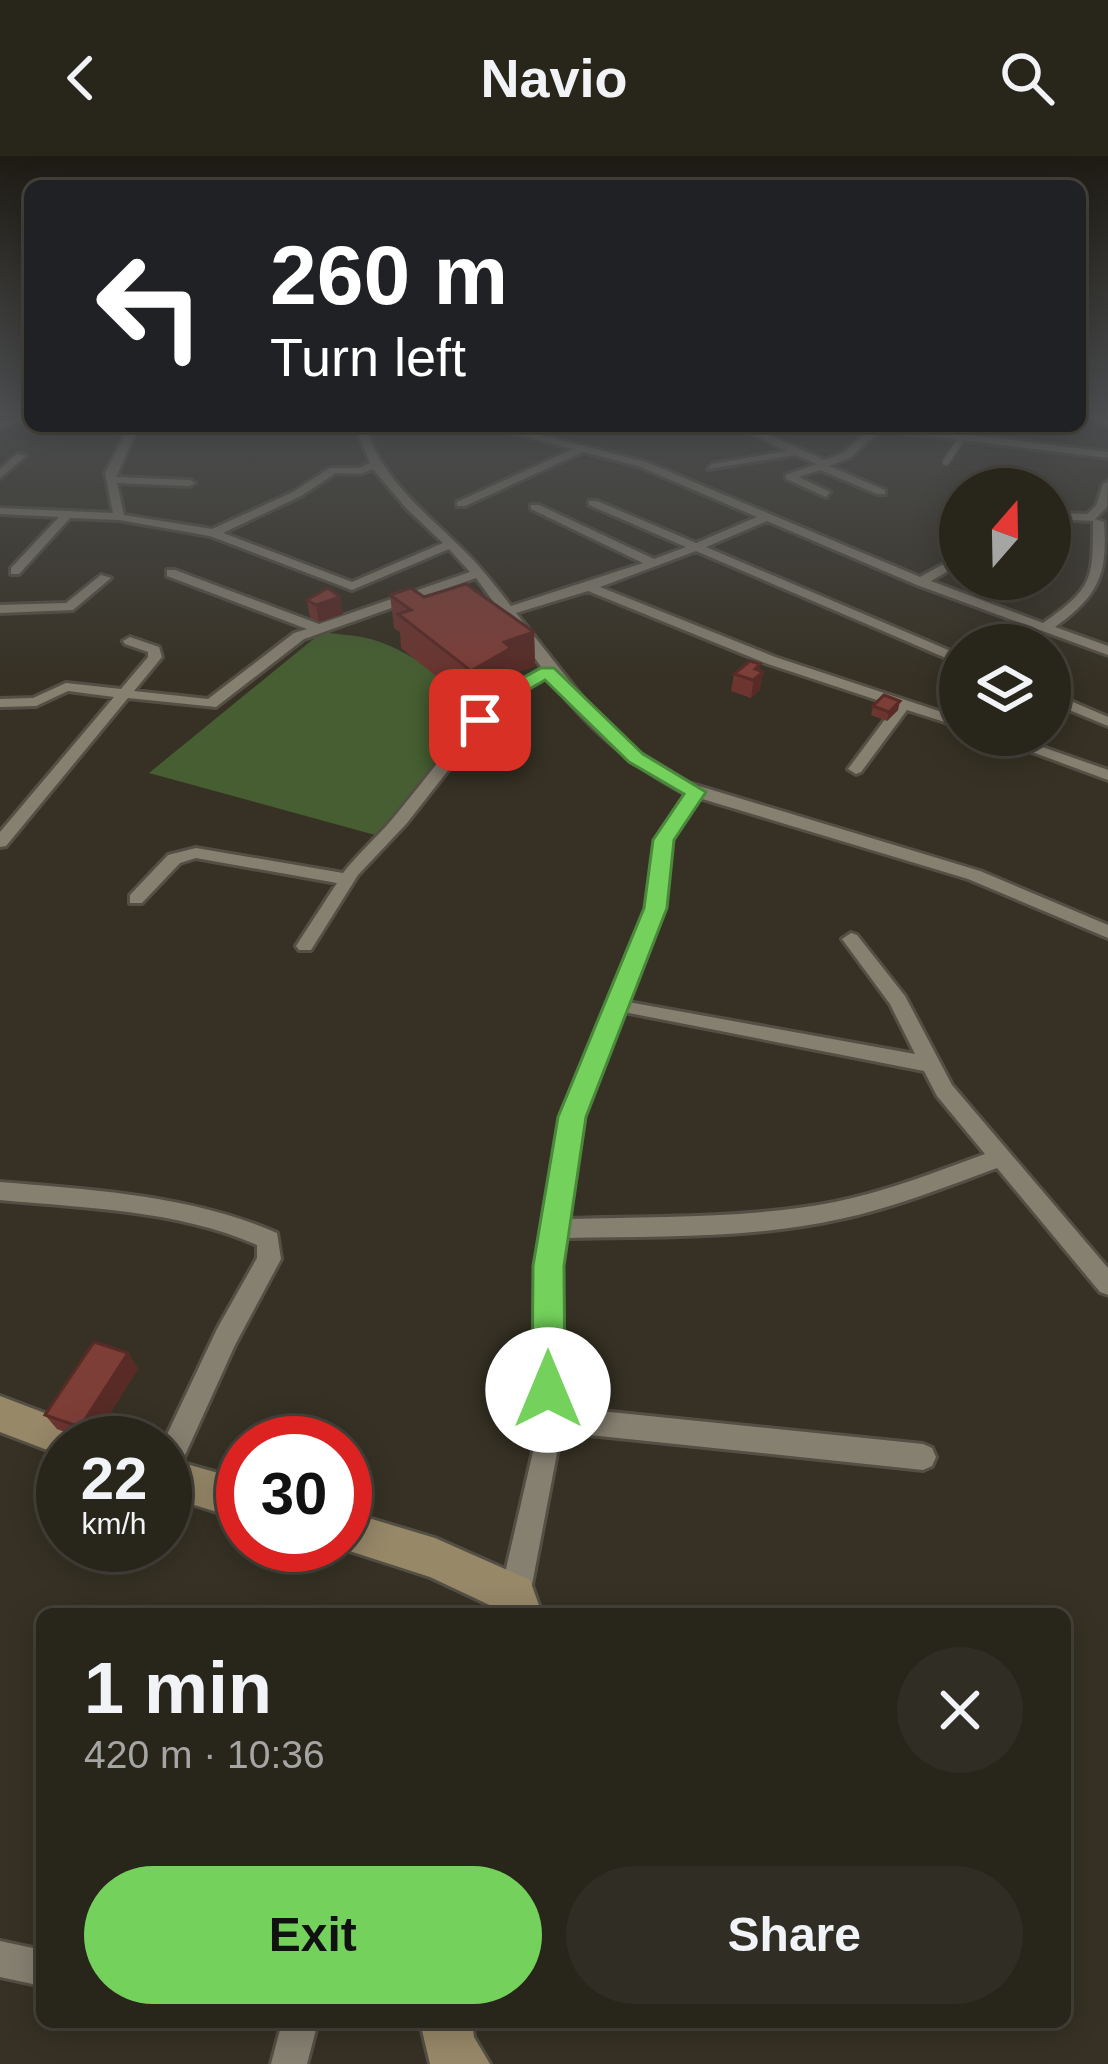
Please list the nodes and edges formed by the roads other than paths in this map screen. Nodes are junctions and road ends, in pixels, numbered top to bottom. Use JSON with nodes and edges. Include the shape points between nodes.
{"nodes":[{"id":1,"x":116,"y":503,"type":"edge"},
{"id":2,"x":278,"y":503,"type":"edge"},
{"id":3,"x":413,"y":503,"type":"edge"},
{"id":4,"x":593,"y":503,"type":"dead end"},
{"id":5,"x":736,"y":503,"type":"edge"},
{"id":6,"x":536,"y":508,"type":"dead end"},
{"id":7,"x":0,"y":511,"type":"edge"},
{"id":8,"x":67,"y":516,"type":"junction"},
{"id":9,"x":767,"y":516,"type":"junction"},
{"id":10,"x":119,"y":517,"type":"junction"},
{"id":11,"x":1097,"y":522,"type":"edge"},
{"id":12,"x":214,"y":533,"type":"junction"},
{"id":13,"x":451,"y":544,"type":"junction"},
{"id":14,"x":694,"y":550,"type":"junction"},
{"id":15,"x":654,"y":564,"type":"junction"},
{"id":16,"x":939,"y":571,"type":"edge"},
{"id":17,"x":15,"y":572,"type":"dead end"},
{"id":18,"x":170,"y":573,"type":"dead end"},
{"id":19,"x":478,"y":573,"type":"junction"},
{"id":20,"x":106,"y":578,"type":"dead end"},
{"id":21,"x":921,"y":582,"type":"junction"},
{"id":22,"x":348,"y":586,"type":"junction"},
{"id":23,"x":592,"y":588,"type":"junction"},
{"id":24,"x":1088,"y":599,"type":"junction"},
{"id":25,"x":1108,"y":603,"type":"edge"},
{"id":26,"x":376,"y":609,"type":"junction"},
{"id":27,"x":0,"y":610,"type":"edge"},
{"id":28,"x":508,"y":611,"type":"junction"},
{"id":29,"x":1030,"y":624,"type":"edge"},
{"id":30,"x":1050,"y":624,"type":"edge"},
{"id":31,"x":316,"y":628,"type":"junction"},
{"id":32,"x":1071,"y":638,"type":"edge"},
{"id":33,"x":130,"y":640,"type":"dead end"},
{"id":34,"x":939,"y":651,"type":"edge"},
{"id":35,"x":1108,"y":651,"type":"edge"},
{"id":36,"x":547,"y":671,"type":"junction"},
{"id":37,"x":124,"y":693,"type":"junction"},
{"id":38,"x":0,"y":704,"type":"edge"},
{"id":39,"x":904,"y":704,"type":"junction"},
{"id":40,"x":1071,"y":708,"type":"edge"},
{"id":41,"x":939,"y":716,"type":"edge"},
{"id":42,"x":1108,"y":722,"type":"edge"},
{"id":43,"x":1060,"y":756,"type":"edge"},
{"id":44,"x":856,"y":769,"type":"dead end"},
{"id":45,"x":1108,"y":775,"type":"edge"},
{"id":46,"x":695,"y":792,"type":"junction"},
{"id":47,"x":0,"y":842,"type":"edge"},
{"id":48,"x":347,"y":879,"type":"junction"},
{"id":49,"x":136,"y":899,"type":"dead end"},
{"id":50,"x":1108,"y":932,"type":"edge"},
{"id":51,"x":851,"y":939,"type":"dead end"},
{"id":52,"x":305,"y":946,"type":"dead end"},
{"id":53,"x":631,"y":1008,"type":"dead end"},
{"id":54,"x":928,"y":1064,"type":"junction"},
{"id":55,"x":999,"y":1158,"type":"junction"},
{"id":56,"x":0,"y":1190,"type":"edge"},
{"id":57,"x":552,"y":1229,"type":"junction"},
{"id":58,"x":1108,"y":1285,"type":"edge"},
{"id":59,"x":0,"y":1414,"type":"edge"},
{"id":60,"x":189,"y":1416,"type":"edge"},
{"id":61,"x":548,"y":1418,"type":"junction"},
{"id":62,"x":36,"y":1428,"type":"edge"},
{"id":63,"x":923,"y":1457,"type":"dead end"},
{"id":64,"x":372,"y":1539,"type":"edge"},
{"id":65,"x":518,"y":1605,"type":"edge"},
{"id":66,"x":0,"y":1960,"type":"edge"},
{"id":67,"x":36,"y":1967,"type":"edge"},
{"id":68,"x":298,"y":2028,"type":"edge"},
{"id":69,"x":447,"y":2028,"type":"edge"},
{"id":70,"x":289,"y":2064,"type":"edge"},
{"id":71,"x":464,"y":2064,"type":"edge"}],
"edges":[{"from":1,"to":10,"type":"street"},
{"from":2,"to":12,"type":"street"},
{"from":3,"to":13,"type":"street"},
{"from":4,"to":14,"type":"street"},
{"from":5,"to":9,"type":"street"},
{"from":6,"to":15,"type":"street"},
{"from":7,"to":8,"type":"street"},
{"from":8,"to":10,"type":"street"},
{"from":8,"to":17,"type":"street"},
{"from":9,"to":14,"type":"street"},
{"from":9,"to":21,"type":"street"},
{"from":10,"to":12,"type":"street"},
{"from":11,"to":24,"type":"street","via":[[1103,556]]},
{"from":12,"to":22,"type":"street"},
{"from":13,"to":19,"type":"street"},
{"from":13,"to":22,"type":"street"},
{"from":14,"to":15,"type":"street"},
{"from":14,"to":34,"type":"street"},
{"from":15,"to":23,"type":"street"},
{"from":16,"to":21,"type":"street"},
{"from":18,"to":31,"type":"street"},
{"from":19,"to":26,"type":"street"},
{"from":19,"to":28,"type":"street"},
{"from":20,"to":27,"type":"street","via":[[69,607]]},
{"from":21,"to":29,"type":"street"},
{"from":22,"to":26,"type":"street"},
{"from":23,"to":28,"type":"street"},
{"from":23,"to":39,"type":"street"},
{"from":24,"to":25,"type":"street"},
{"from":24,"to":30,"type":"street"},
{"from":26,"to":31,"type":"street"},
{"from":28,"to":36,"type":"street"},
{"from":31,"to":37,"type":"street","via":[[211,704]]},
{"from":32,"to":35,"type":"street"},
{"from":33,"to":37,"type":"street","via":[[156,653]]},
{"from":36,"to":46,"type":"street","via":[[636,758]]},
{"from":36,"to":48,"type":"street","via":[[480,720]]},
{"from":37,"to":38,"type":"street","via":[[61,688],[36,702]]},
{"from":37,"to":47,"type":"street"},
{"from":39,"to":41,"type":"street"},
{"from":39,"to":44,"type":"street"},
{"from":40,"to":42,"type":"street"},
{"from":43,"to":45,"type":"street"},
{"from":46,"to":50,"type":"street","via":[[974,875]]},
{"from":46,"to":57,"type":"street","via":[[663,840],[656,908],[572,1117]]},
{"from":48,"to":49,"type":"street","via":[[196,853],[174,859]]},
{"from":48,"to":52,"type":"street"},
{"from":51,"to":54,"type":"street","via":[[898,1001]]},
{"from":53,"to":54,"type":"street"},
{"from":54,"to":55,"type":"street"},
{"from":55,"to":57,"type":"street","via":[[816,1215]]},
{"from":55,"to":58,"type":"street"},
{"from":56,"to":60,"type":"street","via":[[118,1203],[269,1240],[269,1259]]},
{"from":57,"to":61,"type":"street"},
{"from":59,"to":62,"type":"street"},
{"from":61,"to":63,"type":"street"},
{"from":61,"to":65,"type":"street"},
{"from":64,"to":65,"type":"street","via":[[435,1558]]},
{"from":66,"to":67,"type":"street"},
{"from":68,"to":70,"type":"street"},
{"from":69,"to":71,"type":"street","via":[[450,2050]]}]}
